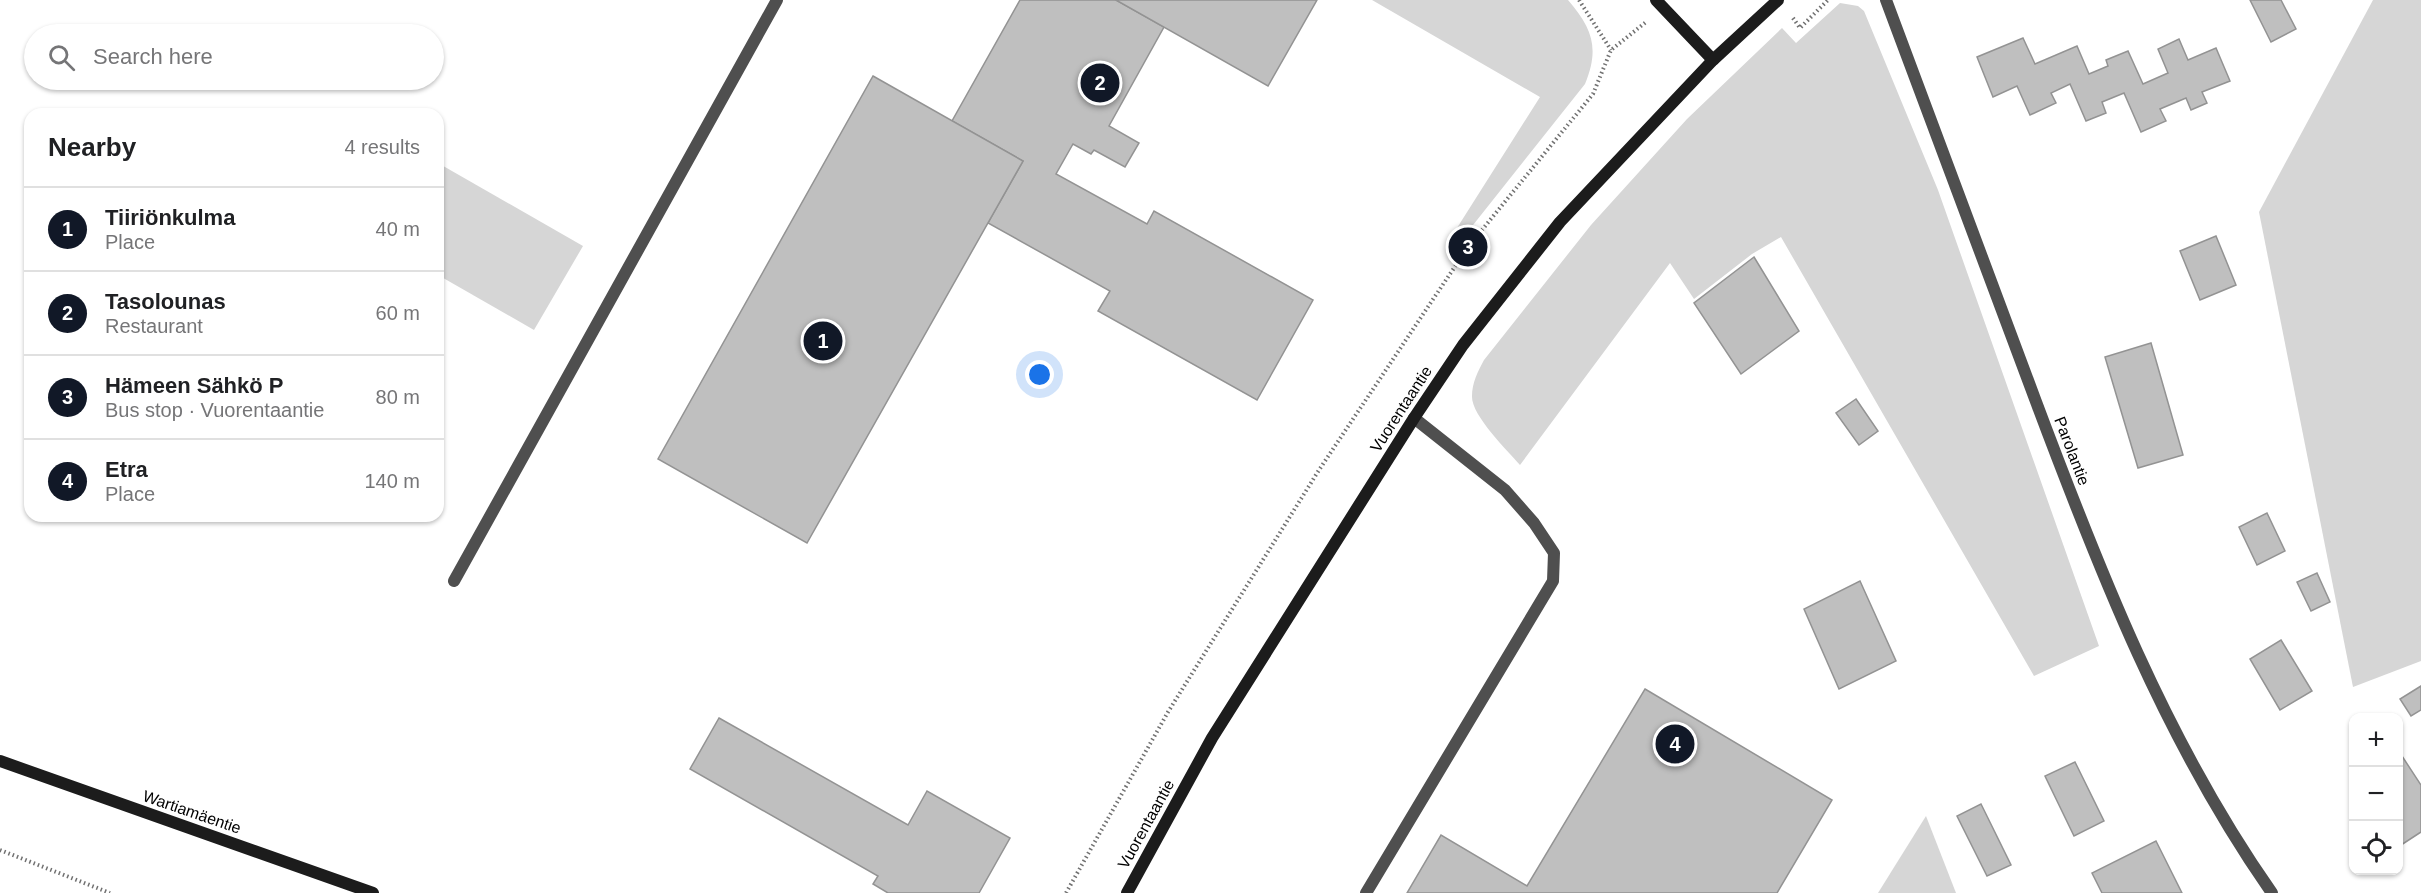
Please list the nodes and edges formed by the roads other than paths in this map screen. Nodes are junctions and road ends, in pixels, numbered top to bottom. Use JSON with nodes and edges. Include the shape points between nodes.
{"nodes":[{"id":1,"x":777,"y":0,"type":"edge"},
{"id":2,"x":1886,"y":0,"type":"edge"},
{"id":3,"x":1659,"y":4,"type":"edge"},
{"id":4,"x":1782,"y":5,"type":"edge"},
{"id":5,"x":1713,"y":60,"type":"junction"},
{"id":6,"x":1414,"y":418,"type":"junction"},
{"id":7,"x":454,"y":581,"type":"dead end"},
{"id":8,"x":0,"y":761,"type":"edge"},
{"id":9,"x":373,"y":893,"type":"edge"},
{"id":10,"x":1127,"y":893,"type":"edge"},
{"id":11,"x":1366,"y":893,"type":"edge"},
{"id":12,"x":2272,"y":893,"type":"edge"}],
"edges":[{"from":1,"to":7,"type":"street"},
{"from":2,"to":12,"type":"street","name":"Parolantie","via":[[2092,550],[2150,683],[2198,775]]},
{"from":3,"to":5,"type":"main road"},
{"from":4,"to":5,"type":"main road","name":"Vuorentaantie"},
{"from":5,"to":6,"type":"main road","name":"Vuorentaantie","via":[[1560,222],[1463,345]]},
{"from":6,"to":10,"type":"main road","name":"Vuorentaantie","via":[[1212,738]]},
{"from":6,"to":11,"type":"street","via":[[1505,490],[1534,523],[1554,553],[1553,581]]},
{"from":8,"to":9,"type":"main road","name":"Wartiamäentie"}]}
